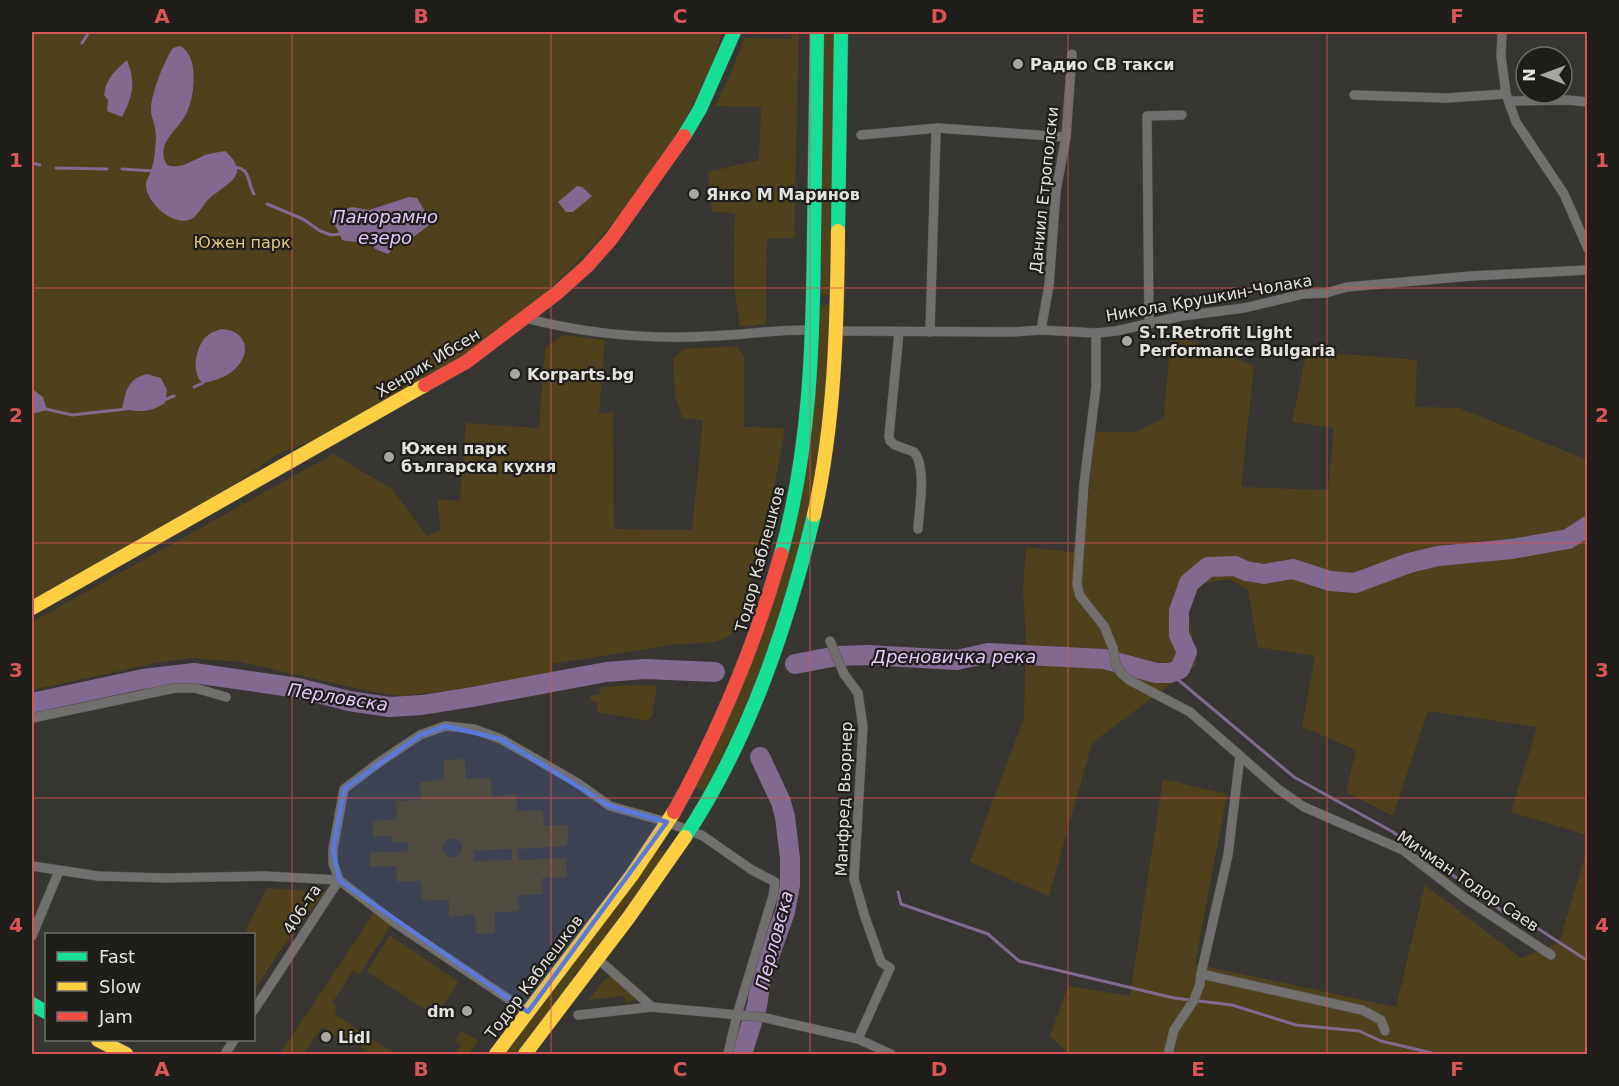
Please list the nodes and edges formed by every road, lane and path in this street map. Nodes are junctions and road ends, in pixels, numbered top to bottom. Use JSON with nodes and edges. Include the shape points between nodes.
{"nodes":[{"id":1,"x":734,"y":32,"type":"edge"},
{"id":2,"x":817,"y":32,"type":"edge"},
{"id":3,"x":841,"y":32,"type":"edge"},
{"id":4,"x":1502,"y":32,"type":"edge"},
{"id":5,"x":1071,"y":54,"type":"dead end"},
{"id":6,"x":1354,"y":95,"type":"dead end"},
{"id":7,"x":1508,"y":98,"type":"junction"},
{"id":8,"x":1587,"y":102,"type":"edge"},
{"id":9,"x":1182,"y":115,"type":"dead end"},
{"id":10,"x":938,"y":128,"type":"junction"},
{"id":11,"x":861,"y":135,"type":"dead end"},
{"id":12,"x":1066,"y":137,"type":"junction"},
{"id":13,"x":1587,"y":249,"type":"edge"},
{"id":14,"x":1587,"y":270,"type":"edge"},
{"id":15,"x":525,"y":318,"type":"junction"},
{"id":16,"x":1149,"y":324,"type":"junction"},
{"id":17,"x":812,"y":330,"type":"junction"},
{"id":18,"x":1041,"y":330,"type":"junction"},
{"id":19,"x":835,"y":332,"type":"junction"},
{"id":20,"x":899,"y":332,"type":"junction"},
{"id":21,"x":930,"y":332,"type":"junction"},
{"id":22,"x":1096,"y":333,"type":"junction"},
{"id":23,"x":918,"y":529,"type":"dead end"},
{"id":24,"x":32,"y":608,"type":"edge"},
{"id":25,"x":830,"y":641,"type":"dead end"},
{"id":26,"x":226,"y":697,"type":"dead end"},
{"id":27,"x":32,"y":718,"type":"edge"},
{"id":28,"x":1240,"y":756,"type":"junction"},
{"id":29,"x":667,"y":822,"type":"junction"},
{"id":30,"x":690,"y":830,"type":"junction"},
{"id":31,"x":32,"y":866,"type":"edge"},
{"id":32,"x":59,"y":871,"type":"junction"},
{"id":33,"x":339,"y":880,"type":"junction"},
{"id":34,"x":32,"y":936,"type":"edge"},
{"id":35,"x":1551,"y":955,"type":"dead end"},
{"id":36,"x":598,"y":959,"type":"junction"},
{"id":37,"x":1202,"y":976,"type":"junction"},
{"id":38,"x":652,"y":1007,"type":"junction"},
{"id":39,"x":255,"y":1008,"type":"edge"},
{"id":40,"x":528,"y":1012,"type":"junction"},
{"id":41,"x":578,"y":1015,"type":"dead end"},
{"id":42,"x":739,"y":1015,"type":"junction"},
{"id":43,"x":1385,"y":1031,"type":"dead end"},
{"id":44,"x":858,"y":1039,"type":"junction"},
{"id":45,"x":100,"y":1041,"type":"edge"},
{"id":46,"x":233,"y":1041,"type":"edge"},
{"id":47,"x":126,"y":1054,"type":"edge"},
{"id":48,"x":225,"y":1054,"type":"edge"},
{"id":49,"x":496,"y":1054,"type":"edge"},
{"id":50,"x":525,"y":1054,"type":"edge"},
{"id":51,"x":728,"y":1054,"type":"edge"},
{"id":52,"x":891,"y":1054,"type":"edge"},
{"id":53,"x":1168,"y":1054,"type":"edge"}],
"edges":[{"from":1,"to":15,"type":"main road","name":"Хенрик Ибсен","via":[[700,109],[641,200],[587,266]]},
{"from":2,"to":17,"type":"main road","name":"Тодор Каблешков"},
{"from":3,"to":19,"type":"main road"},
{"from":4,"to":7,"type":"street","via":[[1501,56]]},
{"from":5,"to":12,"type":"street","name":"Даниил Етрополски"},
{"from":6,"to":7,"type":"street"},
{"from":7,"to":8,"type":"street"},
{"from":7,"to":13,"type":"street","via":[[1516,122],[1564,194]]},
{"from":9,"to":16,"type":"street","via":[[1147,116]]},
{"from":10,"to":11,"type":"street"},
{"from":10,"to":12,"type":"street"},
{"from":10,"to":21,"type":"street"},
{"from":12,"to":18,"type":"street","name":"Даниил Етрополски","via":[[1056,191],[1050,285]]},
{"from":14,"to":16,"type":"street","name":"Никола Крушкин-Чолака","via":[[1347,287]]},
{"from":15,"to":17,"type":"street","via":[[572,329],[643,337]]},
{"from":15,"to":24,"type":"main road","name":"Хенрик Ибсен","via":[[466,362]]},
{"from":16,"to":22,"type":"street","name":"Никола Крушкин-Чолака"},
{"from":17,"to":29,"type":"main road","name":"Тодор Каблешков","via":[[803,451],[771,594],[732,700]]},
{"from":18,"to":21,"type":"street","name":"Никола Крушкин-Чолака"},
{"from":18,"to":22,"type":"street","name":"Никола Крушкин-Чолака"},
{"from":19,"to":20,"type":"street","name":"Никола Крушкин-Чолака"},
{"from":19,"to":30,"type":"main road","via":[[823,467],[795,590],[748,720]]},
{"from":20,"to":21,"type":"street","name":"Никола Крушкин-Чолака"},
{"from":20,"to":23,"type":"street","via":[[889,436],[895,445],[914,452],[920,462]]},
{"from":22,"to":28,"type":"street","name":"Мичман Тодор Саев","via":[[1096,387],[1077,584],[1080,596],[1104,626],[1121,673],[1190,712]]},
{"from":25,"to":44,"type":"street","name":"Манфред Вьорнер","via":[[844,674],[858,693],[863,718],[854,879],[881,962],[890,968]]},
{"from":26,"to":27,"type":"street","via":[[195,688],[175,688]]},
{"from":28,"to":35,"type":"street","name":"Мичман Тодор Саев","via":[[1304,807],[1403,850],[1465,898]]},
{"from":28,"to":37,"type":"street","via":[[1228,855]]},
{"from":29,"to":30,"type":"street","name":"406-та"},
{"from":29,"to":33,"type":"street","name":"406-та","via":[[610,806],[501,739],[474,729],[445,726],[420,735],[344,789],[333,849]]},
{"from":29,"to":40,"type":"main road","name":"Тодор Каблешков","via":[[608,908]]},
{"from":30,"to":36,"type":"main road"},
{"from":30,"to":42,"type":"street","name":"406-та","via":[[775,882]]},
{"from":31,"to":32,"type":"street"},
{"from":32,"to":33,"type":"street","via":[[98,876]]},
{"from":32,"to":34,"type":"street"},
{"from":33,"to":39,"type":"street","name":"406-та"},
{"from":33,"to":40,"type":"street","via":[[395,923]]},
{"from":36,"to":38,"type":"street"},
{"from":36,"to":50,"type":"main road"},
{"from":37,"to":43,"type":"street","via":[[1362,1010],[1381,1020]]},
{"from":37,"to":53,"type":"street","via":[[1194,1000],[1174,1030]]},
{"from":38,"to":41,"type":"street"},
{"from":38,"to":42,"type":"street"},
{"from":40,"to":49,"type":"main road","name":"Тодор Каблешков"},
{"from":42,"to":44,"type":"street"},
{"from":42,"to":51,"type":"street"},
{"from":44,"to":52,"type":"street"},
{"from":45,"to":47,"type":"main road"},
{"from":46,"to":48,"type":"street"}]}
